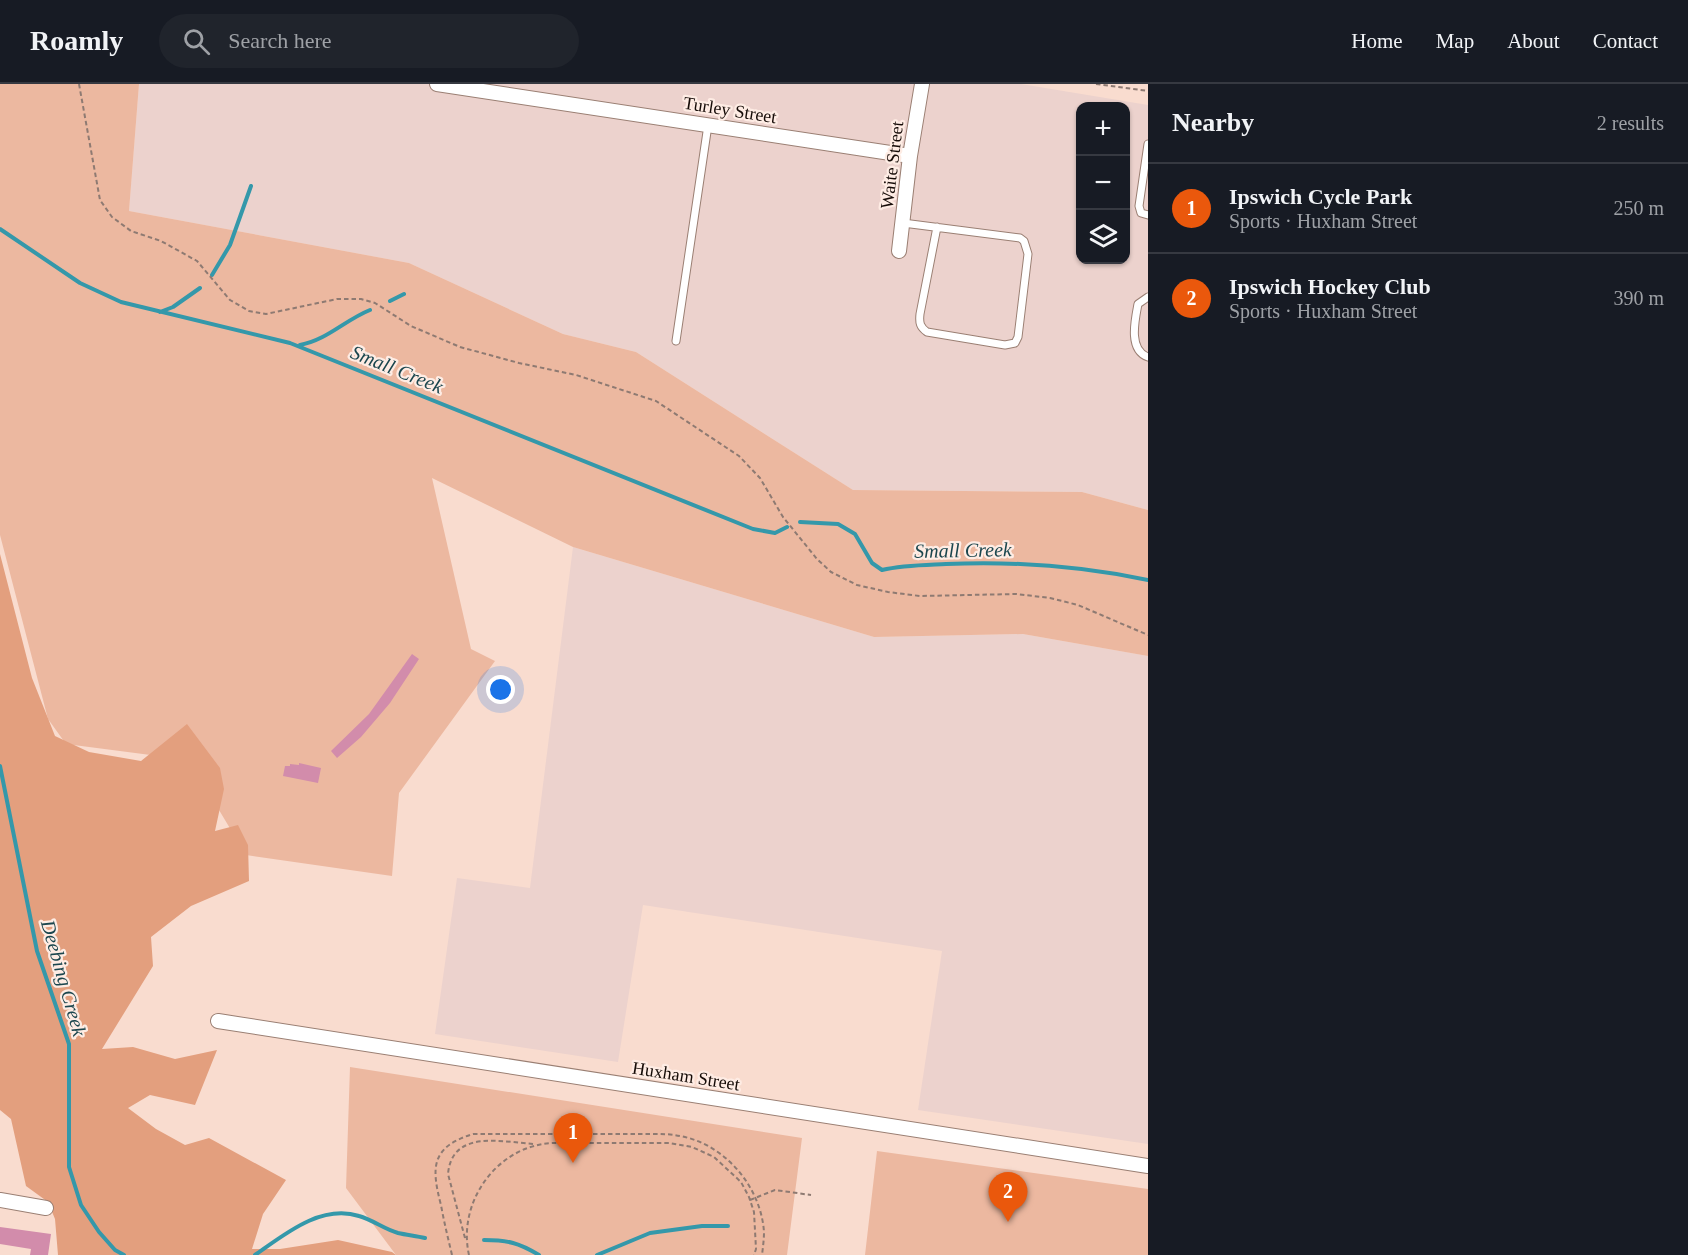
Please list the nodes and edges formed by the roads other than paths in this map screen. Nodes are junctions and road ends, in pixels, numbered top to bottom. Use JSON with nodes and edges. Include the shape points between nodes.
{"nodes":[{"id":1,"x":437,"y":84,"type":"edge"},
{"id":2,"x":922,"y":84,"type":"edge"},
{"id":3,"x":708,"y":125,"type":"junction"},
{"id":4,"x":1148,"y":144,"type":"edge"},
{"id":5,"x":910,"y":156,"type":"junction"},
{"id":6,"x":1148,"y":214,"type":"edge"},
{"id":7,"x":903,"y":223,"type":"junction"},
{"id":8,"x":937,"y":227,"type":"junction"},
{"id":9,"x":899,"y":250,"type":"dead end"},
{"id":10,"x":1148,"y":297,"type":"edge"},
{"id":11,"x":676,"y":340,"type":"dead end"},
{"id":12,"x":1148,"y":357,"type":"edge"},
{"id":13,"x":218,"y":1021,"type":"dead end"},
{"id":14,"x":1148,"y":1166,"type":"edge"},
{"id":15,"x":0,"y":1200,"type":"edge"},
{"id":16,"x":46,"y":1208,"type":"dead end"}],
"edges":[{"from":1,"to":3,"type":"street","name":"Turley Street"},
{"from":2,"to":5,"type":"street","name":"Waite Street"},
{"from":3,"to":5,"type":"street","name":"Turley Street"},
{"from":3,"to":11,"type":"lane"},
{"from":4,"to":6,"type":"lane","via":[[1139,206],[1142,213]]},
{"from":5,"to":7,"type":"street","name":"Waite Street"},
{"from":7,"to":8,"type":"lane"},
{"from":7,"to":9,"type":"street","name":"Waite Street"},
{"from":8,"to":8,"type":"lane","via":[[1024,241],[1028,254],[1015,343],[1005,345],[921,328],[920,314]]},
{"from":10,"to":12,"type":"lane","via":[[1138,304],[1135,344]]},
{"from":13,"to":14,"type":"street","name":"Huxham Street"},
{"from":15,"to":16,"type":"street"}]}
